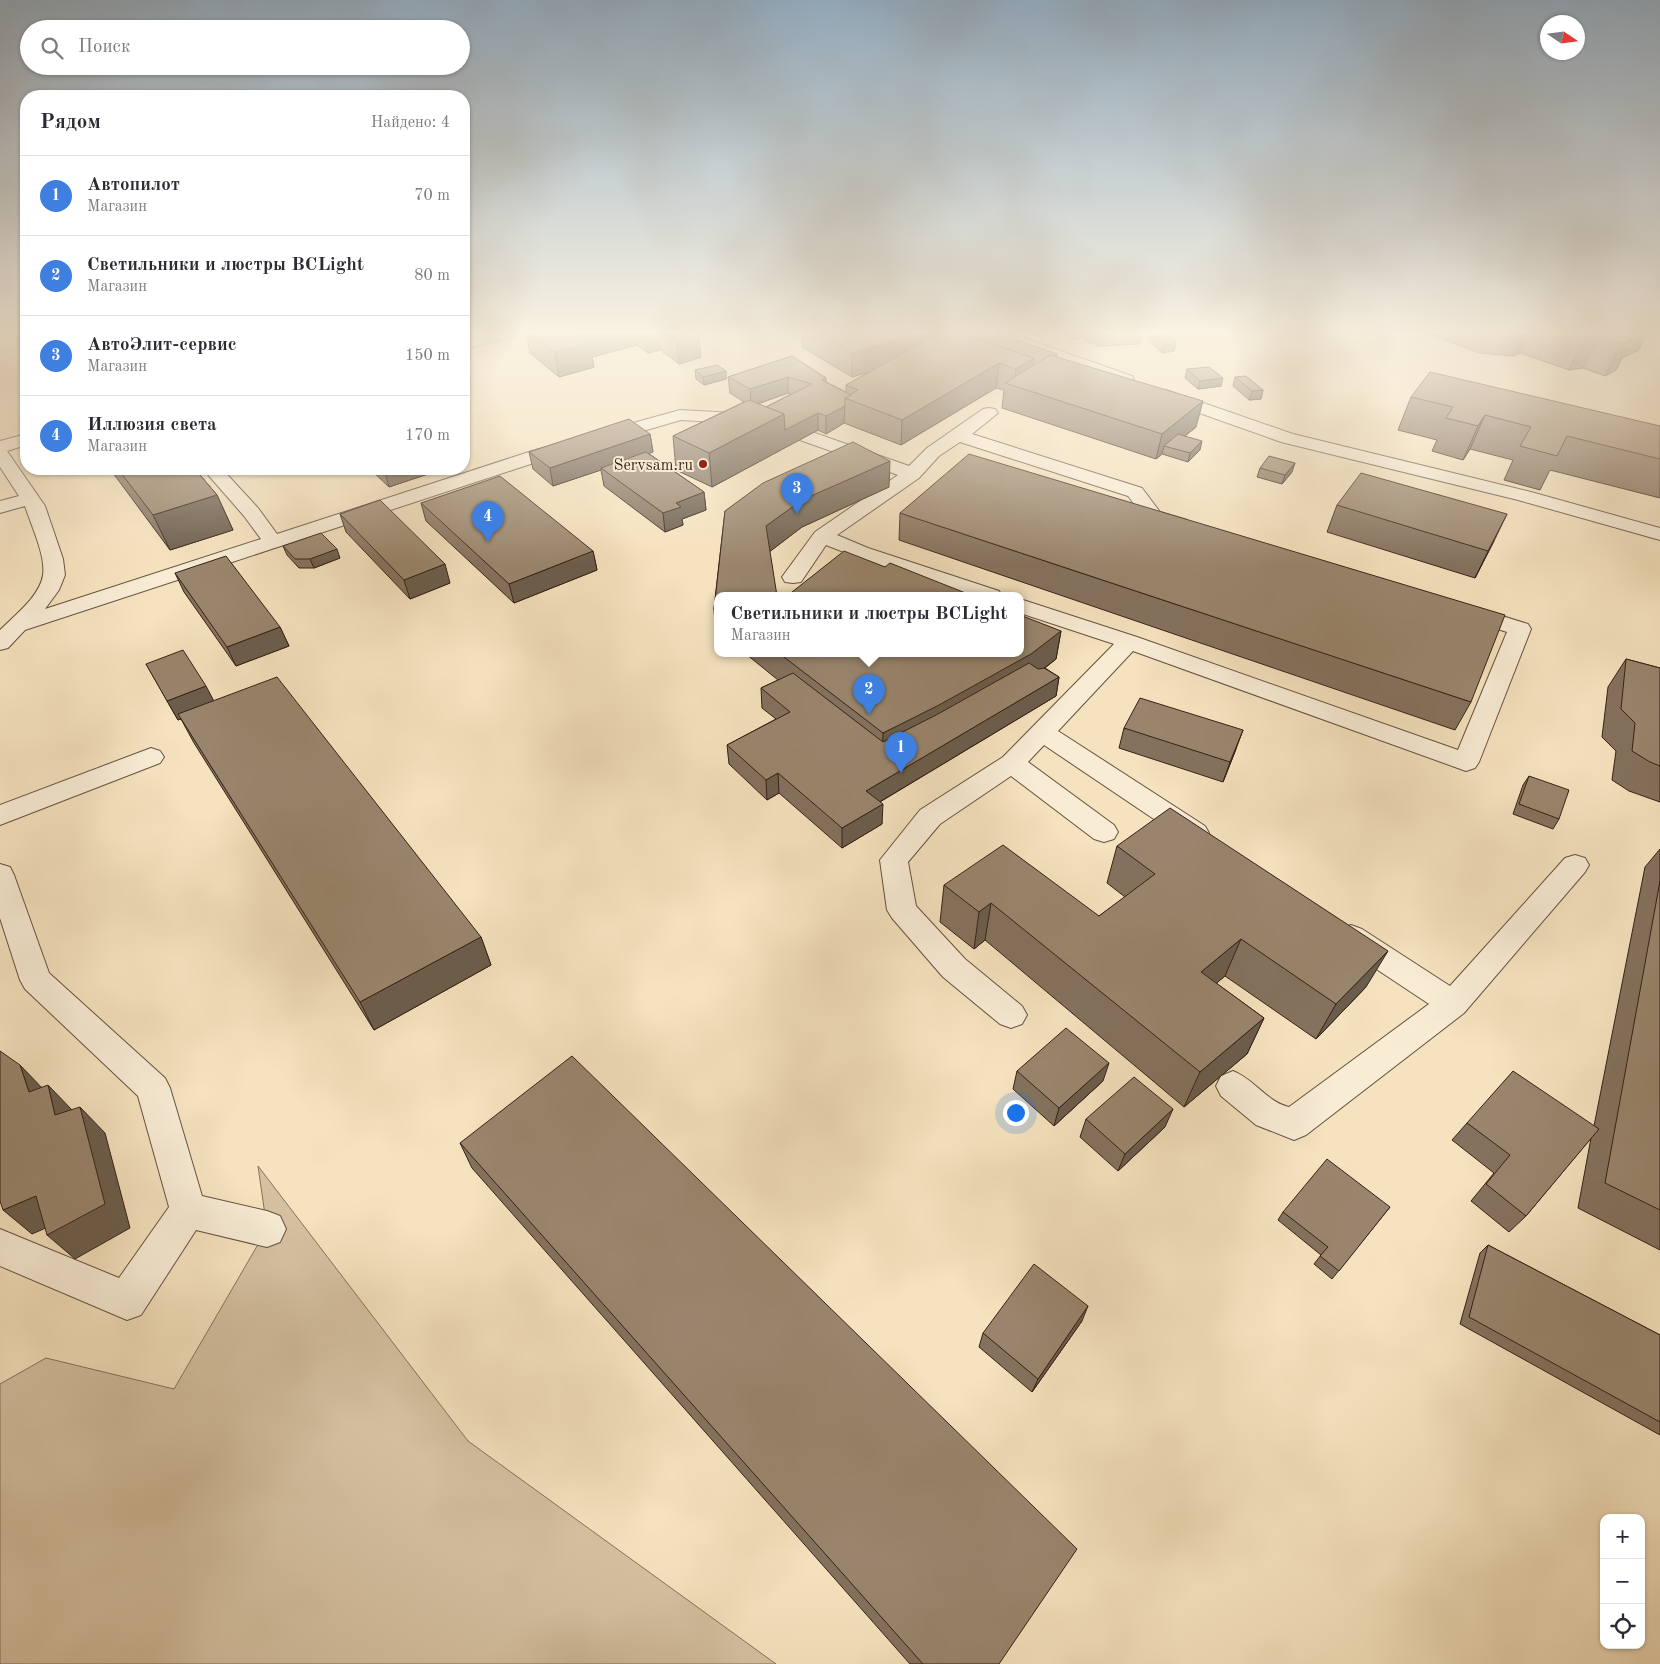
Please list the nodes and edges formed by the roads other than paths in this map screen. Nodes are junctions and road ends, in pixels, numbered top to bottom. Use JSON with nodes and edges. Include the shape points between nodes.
{"nodes":[{"id":1,"x":1205,"y":409,"type":"edge"},
{"id":2,"x":989,"y":413,"type":"dead end"},
{"id":3,"x":770,"y":423,"type":"edge"},
{"id":4,"x":958,"y":435,"type":"junction"},
{"id":5,"x":806,"y":436,"type":"edge"},
{"id":6,"x":20,"y":441,"type":"edge"},
{"id":7,"x":0,"y":447,"type":"edge"},
{"id":8,"x":0,"y":453,"type":"edge"},
{"id":9,"x":912,"y":474,"type":"junction"},
{"id":10,"x":217,"y":475,"type":"edge"},
{"id":11,"x":30,"y":499,"type":"junction"},
{"id":12,"x":0,"y":507,"type":"edge"},
{"id":13,"x":1200,"y":530,"type":"edge"},
{"id":14,"x":1660,"y":534,"type":"edge"},
{"id":15,"x":822,"y":536,"type":"junction"},
{"id":16,"x":273,"y":542,"type":"junction"},
{"id":17,"x":793,"y":577,"type":"dead end"},
{"id":18,"x":974,"y":592,"type":"edge"},
{"id":19,"x":1445,"y":605,"type":"edge"},
{"id":20,"x":1024,"y":607,"type":"edge"},
{"id":21,"x":18,"y":626,"type":"junction"},
{"id":22,"x":1128,"y":642,"type":"junction"},
{"id":23,"x":0,"y":643,"type":"edge"},
{"id":24,"x":1042,"y":732,"type":"junction"},
{"id":25,"x":151,"y":757,"type":"dead end"},
{"id":26,"x":1012,"y":763,"type":"junction"},
{"id":27,"x":3,"y":807,"type":"edge"},
{"id":28,"x":1104,"y":832,"type":"dead end"},
{"id":29,"x":1214,"y":846,"type":"edge"},
{"id":30,"x":1575,"y":865,"type":"dead end"},
{"id":31,"x":0,"y":875,"type":"edge"},
{"id":32,"x":1329,"y":923,"type":"edge"},
{"id":33,"x":1453,"y":1004,"type":"junction"},
{"id":34,"x":1010,"y":1015,"type":"dead end"},
{"id":35,"x":1233,"y":1086,"type":"dead end"},
{"id":36,"x":188,"y":1210,"type":"junction"},
{"id":37,"x":267,"y":1229,"type":"dead end"},
{"id":38,"x":0,"y":1247,"type":"edge"}],
"edges":[{"from":1,"to":14,"type":"street","via":[[1287,438],[1524,496]]},
{"from":2,"to":4,"type":"street"},
{"from":3,"to":16,"type":"street","via":[[760,419],[680,415],[539,455]]},
{"from":4,"to":9,"type":"street","via":[[933,452]]},
{"from":4,"to":13,"type":"street","via":[[1135,492],[1153,516]]},
{"from":5,"to":9,"type":"street"},
{"from":6,"to":7,"type":"street"},
{"from":8,"to":11,"type":"street"},
{"from":9,"to":15,"type":"street"},
{"from":10,"to":16,"type":"street"},
{"from":11,"to":12,"type":"street"},
{"from":11,"to":21,"type":"street","via":[[53,558],[54,575],[40,601]]},
{"from":15,"to":17,"type":"street"},
{"from":15,"to":18,"type":"street"},
{"from":16,"to":21,"type":"street"},
{"from":19,"to":22,"type":"street","via":[[1520,629],[1466,762]]},
{"from":20,"to":22,"type":"street"},
{"from":21,"to":23,"type":"street"},
{"from":22,"to":24,"type":"street"},
{"from":24,"to":26,"type":"street"},
{"from":24,"to":29,"type":"street"},
{"from":25,"to":27,"type":"street"},
{"from":26,"to":28,"type":"street"},
{"from":26,"to":34,"type":"street","via":[[930,817],[894,860],[902,910],[954,968]]},
{"from":30,"to":33,"type":"street"},
{"from":31,"to":36,"type":"street","via":[[36,980],[153,1088]]},
{"from":32,"to":33,"type":"street"},
{"from":33,"to":35,"type":"street","via":[[1294,1124],[1266,1115]]},
{"from":36,"to":37,"type":"street"},
{"from":36,"to":38,"type":"street","via":[[127,1301]]}]}
